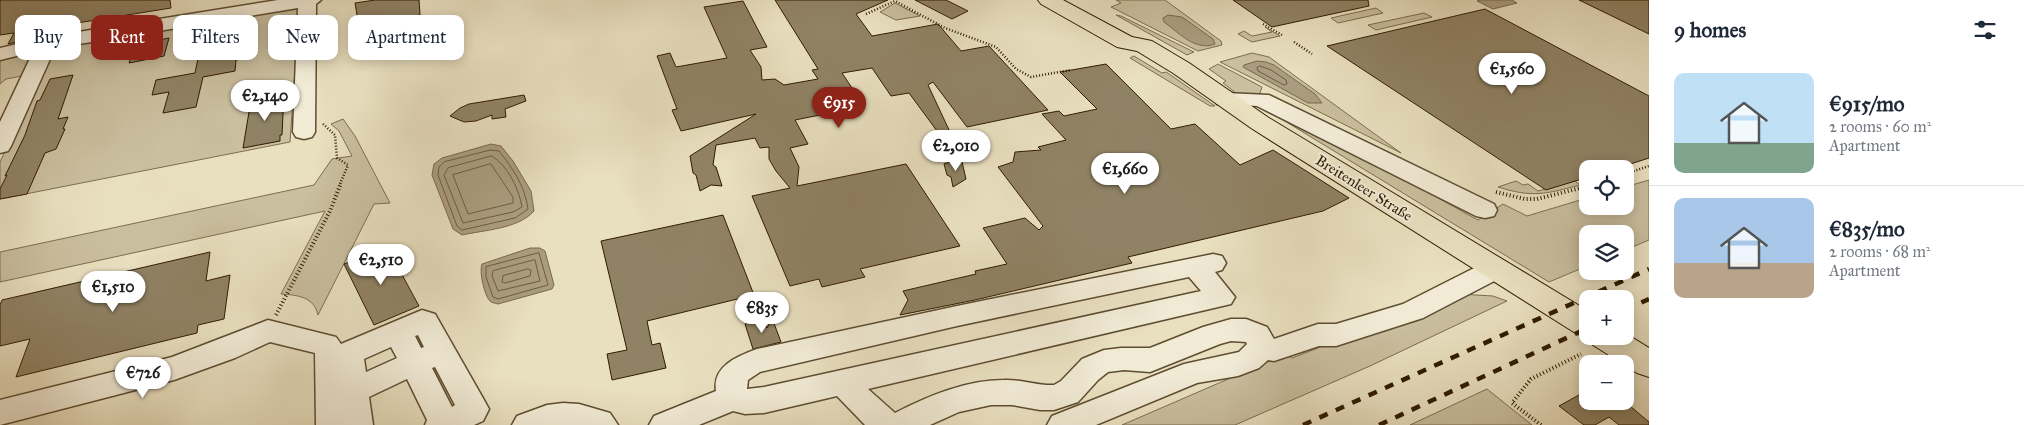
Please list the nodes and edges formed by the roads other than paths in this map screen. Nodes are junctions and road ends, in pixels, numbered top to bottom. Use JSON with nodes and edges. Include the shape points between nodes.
{"nodes":[{"id":1,"x":309,"y":0,"type":"edge"},
{"id":2,"x":1048,"y":0,"type":"edge"},
{"id":3,"x":1073,"y":0,"type":"edge"},
{"id":4,"x":81,"y":37,"type":"edge"},
{"id":5,"x":1144,"y":46,"type":"junction"},
{"id":6,"x":15,"y":50,"type":"edge"},
{"id":7,"x":0,"y":54,"type":"edge"},
{"id":8,"x":39,"y":60,"type":"edge"},
{"id":9,"x":1225,"y":99,"type":"junction"},
{"id":10,"x":304,"y":125,"type":"road end"},
{"id":11,"x":0,"y":146,"type":"edge"},
{"id":12,"x":1490,"y":201,"type":"road end"},
{"id":13,"x":1495,"y":269,"type":"junction"},
{"id":14,"x":1221,"y":297,"type":"junction"},
{"id":15,"x":1579,"y":320,"type":"edge"},
{"id":16,"x":398,"y":331,"type":"junction"},
{"id":17,"x":1255,"y":337,"type":"junction"},
{"id":18,"x":1592,"y":345,"type":"edge"},
{"id":19,"x":442,"y":351,"type":"junction"},
{"id":20,"x":414,"y":364,"type":"junction"},
{"id":21,"x":1649,"y":364,"type":"edge"},
{"id":22,"x":1158,"y":371,"type":"junction"},
{"id":23,"x":845,"y":382,"type":"junction"},
{"id":24,"x":353,"y":390,"type":"junction"},
{"id":25,"x":734,"y":397,"type":"junction"},
{"id":26,"x":1073,"y":411,"type":"edge"},
{"id":27,"x":0,"y":412,"type":"edge"},
{"id":28,"x":443,"y":424,"type":"edge"},
{"id":29,"x":332,"y":425,"type":"edge"},
{"id":30,"x":357,"y":425,"type":"edge"},
{"id":31,"x":528,"y":425,"type":"edge"},
{"id":32,"x":602,"y":425,"type":"edge"},
{"id":33,"x":665,"y":425,"type":"edge"},
{"id":34,"x":886,"y":425,"type":"edge"},
{"id":35,"x":901,"y":425,"type":"edge"}],
"edges":[{"from":1,"to":4,"type":"street"},
{"from":1,"to":10,"type":"street"},
{"from":2,"to":5,"type":"main road","name":"Breitenleer Straße","via":[[1125,42]]},
{"from":3,"to":5,"type":"main road","name":"Breitenleer Straße","via":[[1141,37]]},
{"from":5,"to":9,"type":"main road","name":"Breitenleer Straße"},
{"from":6,"to":7,"type":"street"},
{"from":8,"to":11,"type":"street"},
{"from":9,"to":12,"type":"street","via":[[1261,100]]},
{"from":9,"to":13,"type":"main road","name":"Breitenleer Straße"},
{"from":13,"to":15,"type":"main road","name":"Breitenleer Straße"},
{"from":13,"to":17,"type":"street","via":[[1413,311],[1336,335],[1318,335],[1274,350]]},
{"from":14,"to":17,"type":"street"},
{"from":14,"to":23,"type":"street"},
{"from":14,"to":25,"type":"street","via":[[1204,266],[966,314],[757,361],[733,376],[730,389]]},
{"from":16,"to":19,"type":"street","via":[[425,321]]},
{"from":16,"to":20,"type":"street"},
{"from":16,"to":24,"type":"street","via":[[349,353]]},
{"from":17,"to":22,"type":"street","via":[[1249,360],[1238,364],[1195,372]]},
{"from":18,"to":21,"type":"main road"},
{"from":19,"to":20,"type":"street"},
{"from":19,"to":28,"type":"street","via":[[473,409]]},
{"from":20,"to":24,"type":"street"},
{"from":20,"to":28,"type":"street"},
{"from":22,"to":26,"type":"street"},
{"from":22,"to":26,"type":"street","via":[[1124,359],[1098,364],[1090,368]]},
{"from":23,"to":25,"type":"street","via":[[764,400],[740,401]]},
{"from":23,"to":34,"type":"street","via":[[851,392]]},
{"from":24,"to":30,"type":"street"},
{"from":25,"to":33,"type":"street"},
{"from":26,"to":35,"type":"street","via":[[1051,398],[1007,392],[972,396],[944,404]]},
{"from":27,"to":29,"type":"street","via":[[174,368],[268,331],[319,342],[330,350]]},
{"from":31,"to":32,"type":"street","via":[[548,417],[571,414]]}]}
